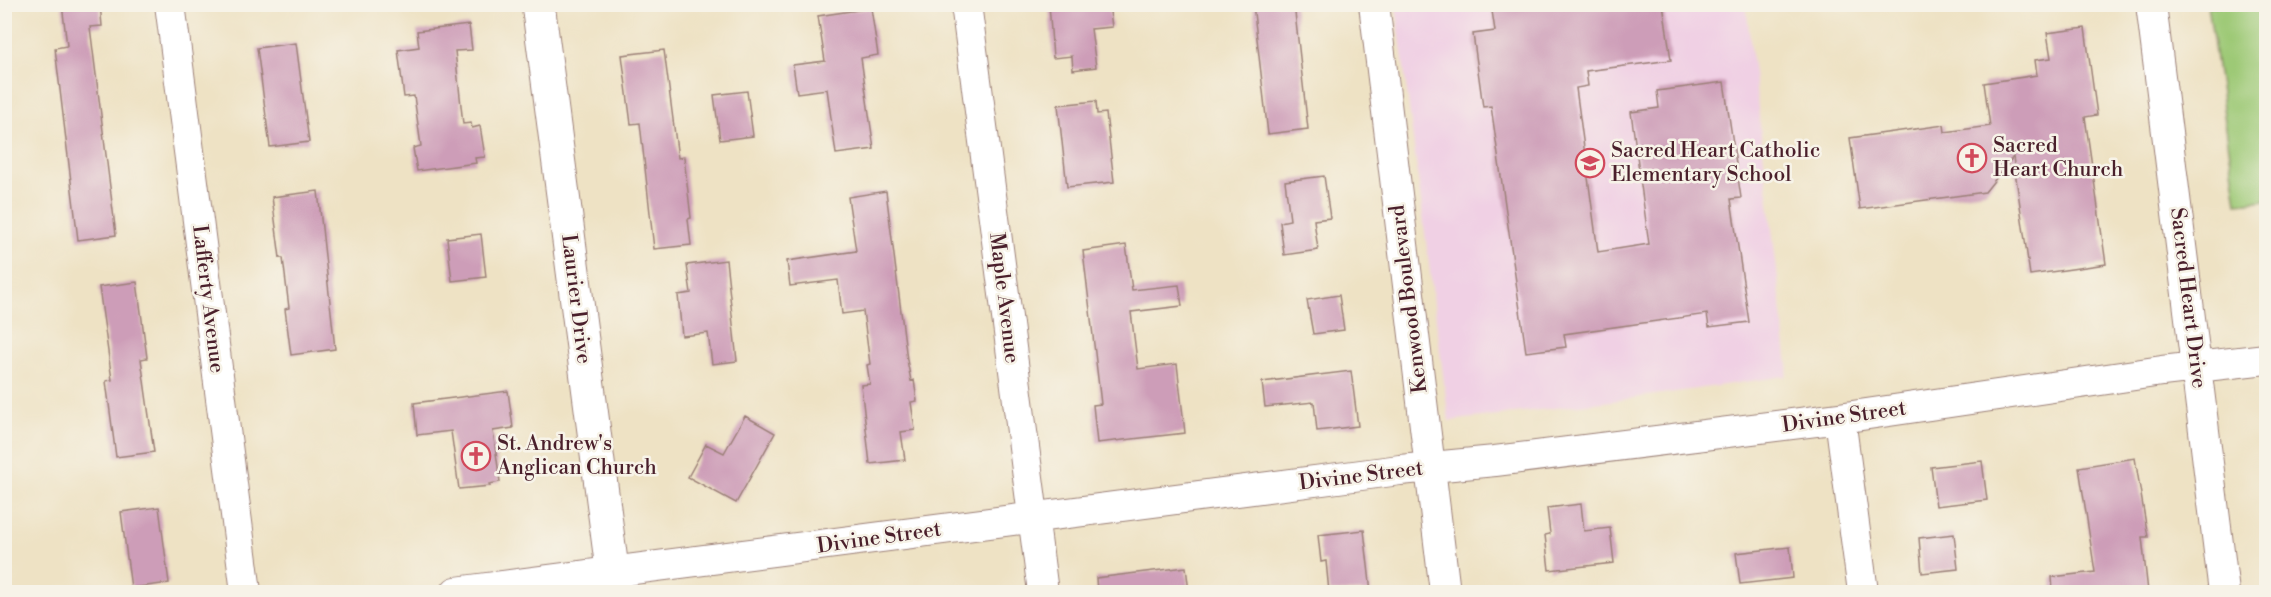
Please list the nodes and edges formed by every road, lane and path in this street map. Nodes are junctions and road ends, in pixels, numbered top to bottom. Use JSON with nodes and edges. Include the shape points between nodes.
{"nodes":[{"id":1,"x":170,"y":4,"type":"edge"},
{"id":2,"x":538,"y":4,"type":"edge"},
{"id":3,"x":966,"y":4,"type":"edge"},
{"id":4,"x":1374,"y":4,"type":"edge"},
{"id":5,"x":2151,"y":4,"type":"edge"},
{"id":6,"x":2266,"y":359,"type":"edge"},
{"id":7,"x":2196,"y":367,"type":"junction"},
{"id":8,"x":1840,"y":418,"type":"junction"},
{"id":9,"x":1429,"y":468,"type":"junction"},
{"id":10,"x":1033,"y":518,"type":"junction"},
{"id":11,"x":613,"y":583,"type":"edge"},
{"id":12,"x":246,"y":592,"type":"edge"},
{"id":13,"x":456,"y":592,"type":"edge"},
{"id":14,"x":1042,"y":592,"type":"edge"},
{"id":15,"x":1445,"y":592,"type":"edge"},
{"id":16,"x":1863,"y":592,"type":"edge"},
{"id":17,"x":2224,"y":592,"type":"edge"}],
"edges":[{"from":1,"to":12,"type":"street","name":"Lafferty Avenue"},
{"from":2,"to":11,"type":"street","name":"Laurier Drive"},
{"from":3,"to":10,"type":"street","name":"Maple Avenue"},
{"from":4,"to":9,"type":"street","name":"Kenwood Boulevard"},
{"from":5,"to":7,"type":"street","name":"Sacred Heart Drive"},
{"from":6,"to":7,"type":"street","name":"Divine Street"},
{"from":7,"to":8,"type":"street","name":"Divine Street"},
{"from":7,"to":17,"type":"street","name":"Sacred Heart Drive"},
{"from":8,"to":9,"type":"street","name":"Divine Street"},
{"from":8,"to":16,"type":"street"},
{"from":9,"to":10,"type":"street","name":"Divine Street"},
{"from":9,"to":15,"type":"street","name":"Kenwood Boulevard"},
{"from":10,"to":11,"type":"street","name":"Divine Street"},
{"from":10,"to":14,"type":"street","name":"Maple Avenue"},
{"from":11,"to":13,"type":"street","name":"Divine Street"}]}
